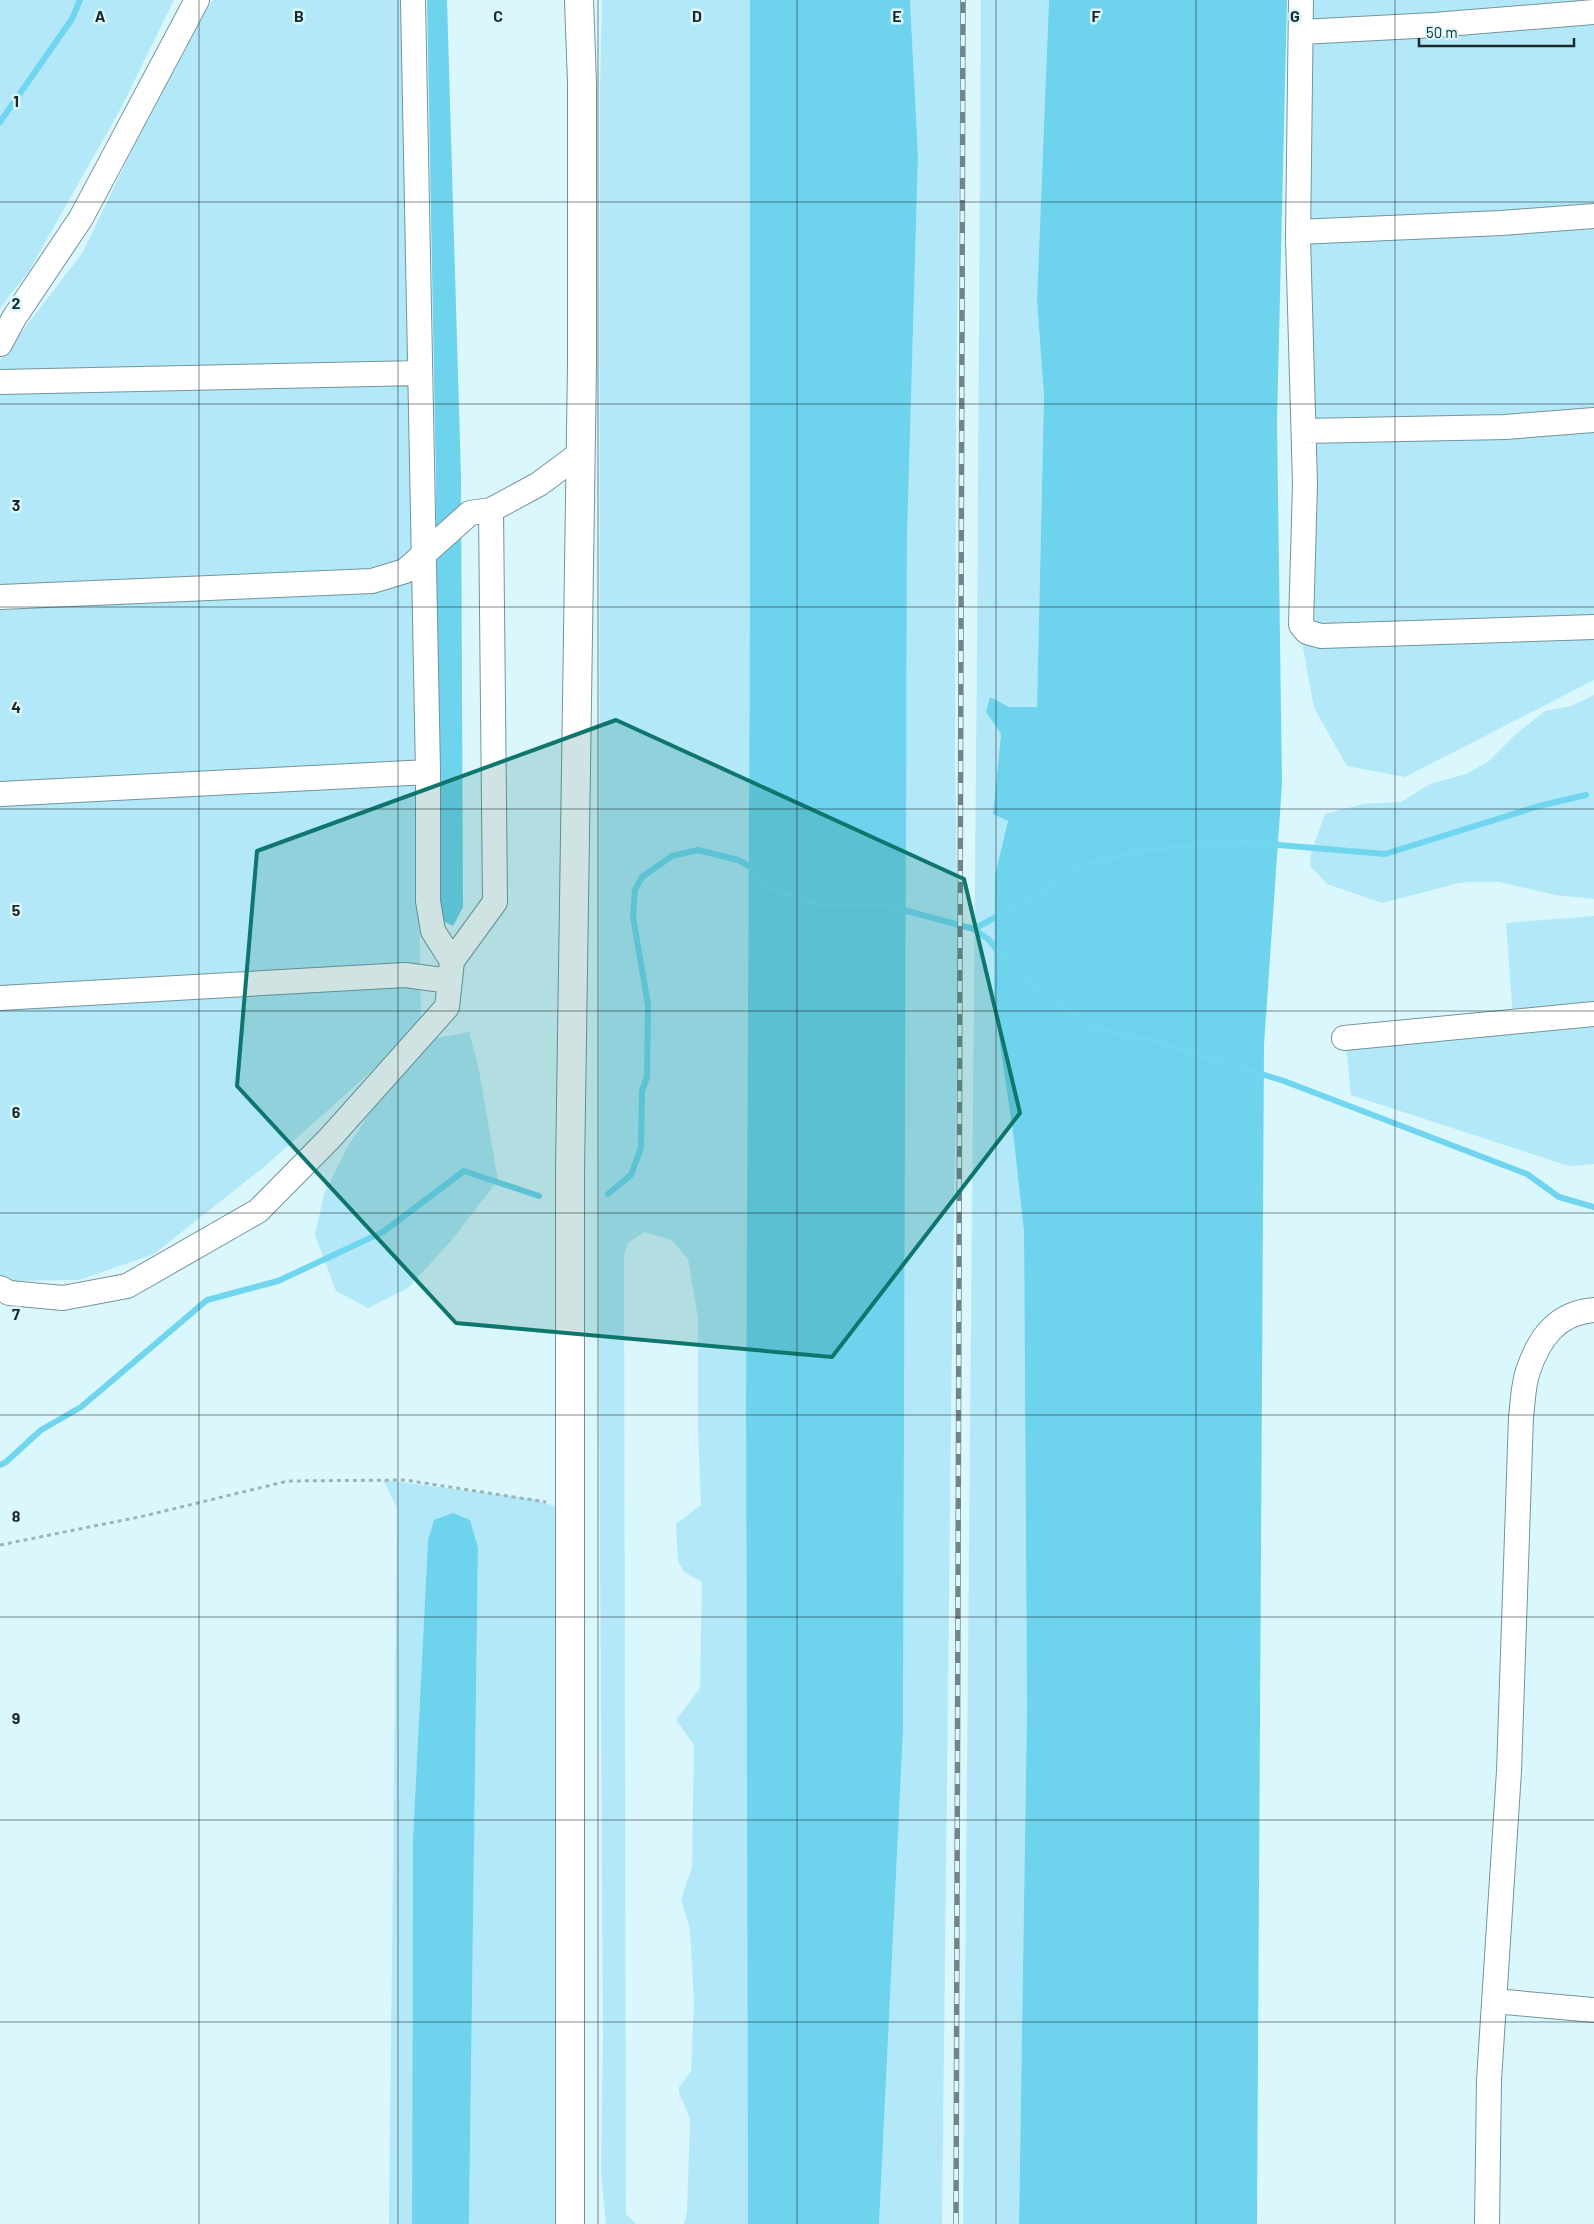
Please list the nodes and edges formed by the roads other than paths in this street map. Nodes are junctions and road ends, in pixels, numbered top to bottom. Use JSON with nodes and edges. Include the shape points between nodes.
{"nodes":[{"id":1,"x":197,"y":0,"type":"edge"},
{"id":2,"x":413,"y":0,"type":"edge"},
{"id":3,"x":579,"y":0,"type":"edge"},
{"id":4,"x":1301,"y":0,"type":"edge"},
{"id":5,"x":1594,"y":12,"type":"edge"},
{"id":6,"x":1301,"y":32,"type":"junction"},
{"id":7,"x":1594,"y":216,"type":"edge"},
{"id":8,"x":1298,"y":232,"type":"junction"},
{"id":9,"x":0,"y":344,"type":"edge"},
{"id":10,"x":420,"y":373,"type":"junction"},
{"id":11,"x":0,"y":382,"type":"edge"},
{"id":12,"x":1594,"y":420,"type":"edge"},
{"id":13,"x":1304,"y":431,"type":"junction"},
{"id":14,"x":582,"y":452,"type":"junction"},
{"id":15,"x":490,"y":510,"type":"junction"},
{"id":16,"x":423,"y":555,"type":"junction"},
{"id":17,"x":0,"y":597,"type":"edge"},
{"id":18,"x":1594,"y":627,"type":"edge"},
{"id":19,"x":428,"y":772,"type":"junction"},
{"id":20,"x":0,"y":794,"type":"edge"},
{"id":21,"x":451,"y":971,"type":"junction"},
{"id":22,"x":0,"y":998,"type":"edge"},
{"id":23,"x":1594,"y":1014,"type":"edge"},
{"id":24,"x":1344,"y":1038,"type":"dead end"},
{"id":25,"x":0,"y":1288,"type":"edge"},
{"id":26,"x":1594,"y":1310,"type":"edge"},
{"id":27,"x":1494,"y":2002,"type":"junction"},
{"id":28,"x":1594,"y":2010,"type":"edge"},
{"id":29,"x":570,"y":2224,"type":"edge"},
{"id":30,"x":1487,"y":2224,"type":"edge"}],
"edges":[{"from":1,"to":9,"type":"lane","via":[[81,218]]},
{"from":2,"to":10,"type":"lane"},
{"from":3,"to":14,"type":"main road"},
{"from":4,"to":6,"type":"lane"},
{"from":5,"to":6,"type":"lane"},
{"from":6,"to":8,"type":"lane"},
{"from":7,"to":8,"type":"lane"},
{"from":8,"to":13,"type":"lane"},
{"from":10,"to":11,"type":"lane"},
{"from":10,"to":16,"type":"lane"},
{"from":12,"to":13,"type":"lane","via":[[1505,427]]},
{"from":13,"to":18,"type":"lane","via":[[1301,625],[1307,632],[1320,636]]},
{"from":14,"to":15,"type":"lane","via":[[539,484]]},
{"from":14,"to":29,"type":"main road","via":[[570,1172]]},
{"from":15,"to":16,"type":"lane","via":[[470,513]]},
{"from":15,"to":21,"type":"lane","via":[[495,902]]},
{"from":16,"to":17,"type":"lane","via":[[405,571],[372,581]]},
{"from":16,"to":19,"type":"lane"},
{"from":19,"to":20,"type":"lane"},
{"from":19,"to":21,"type":"lane","via":[[428,901],[434,931]]},
{"from":21,"to":22,"type":"lane"},
{"from":21,"to":25,"type":"lane","via":[[447,1007],[336,1131],[258,1211],[128,1286],[63,1298],[9,1294]]},
{"from":23,"to":24,"type":"lane"},
{"from":26,"to":27,"type":"lane","via":[[1578,1312],[1547,1331],[1527,1372],[1521,1417],[1509,1771]]},
{"from":27,"to":28,"type":"lane"},
{"from":27,"to":30,"type":"lane"}]}
